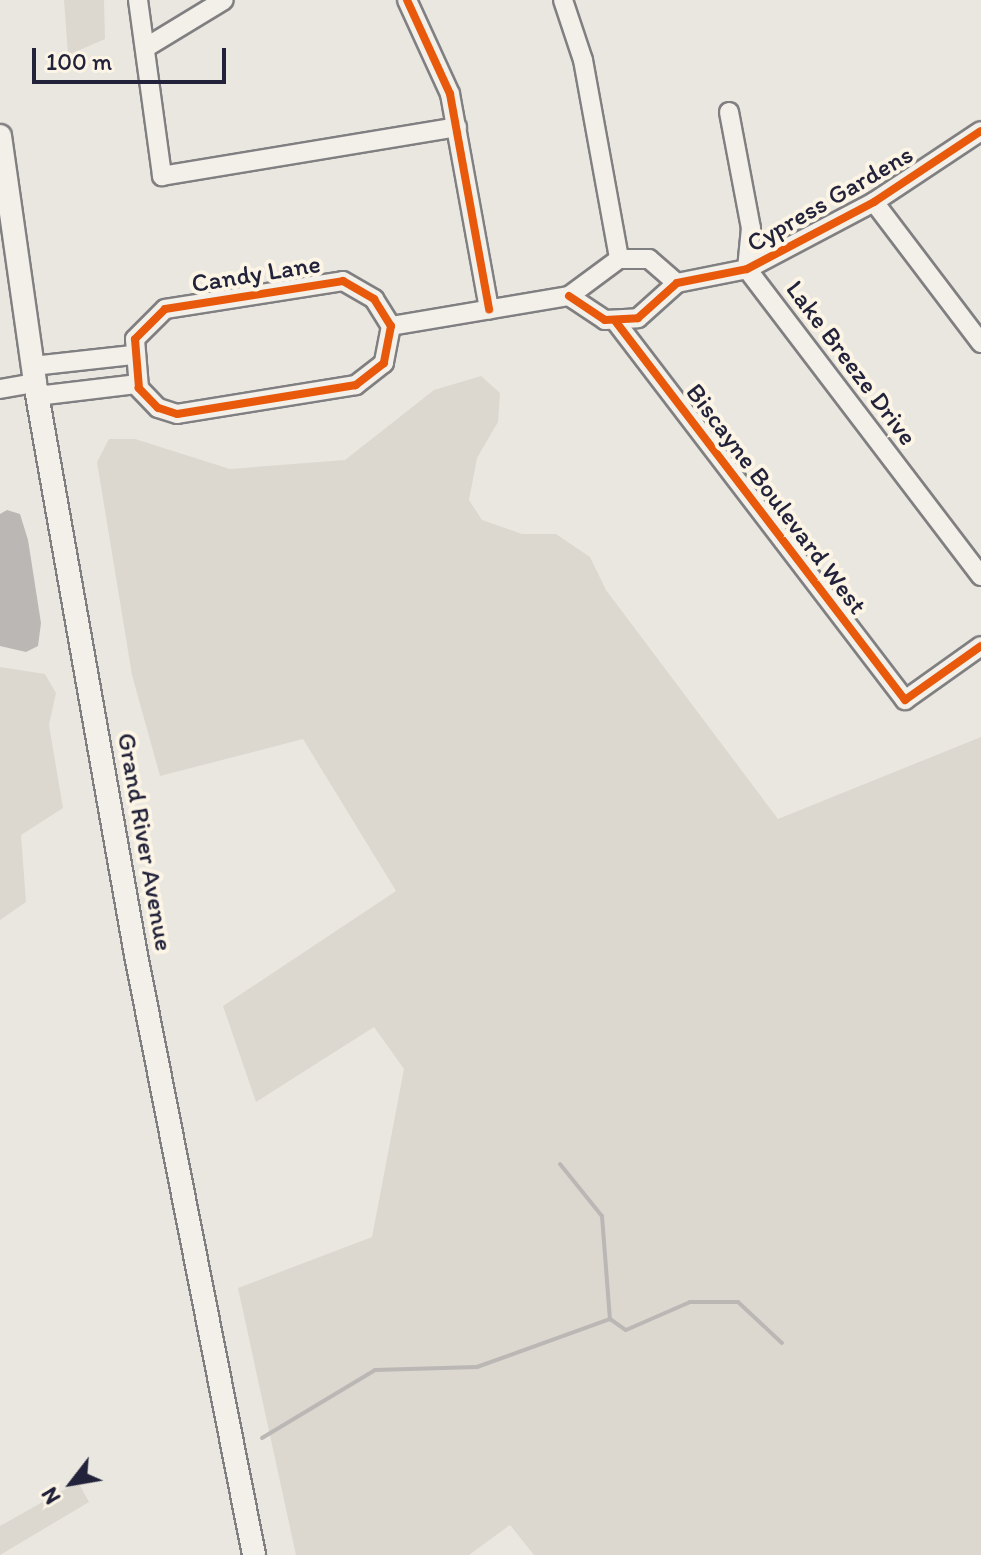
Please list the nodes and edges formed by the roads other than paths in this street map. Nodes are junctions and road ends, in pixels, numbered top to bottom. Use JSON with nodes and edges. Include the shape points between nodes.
{"nodes":[{"id":1,"x":138,"y":0,"type":"edge"},
{"id":2,"x":224,"y":0,"type":"edge"},
{"id":3,"x":407,"y":0,"type":"edge"},
{"id":4,"x":563,"y":0,"type":"edge"},
{"id":5,"x":145,"y":48,"type":"junction"},
{"id":6,"x":729,"y":112,"type":"dead end"},
{"id":7,"x":457,"y":127,"type":"junction"},
{"id":8,"x":981,"y":131,"type":"edge"},
{"id":9,"x":0,"y":136,"type":"edge"},
{"id":10,"x":874,"y":202,"type":"junction"},
{"id":11,"x":619,"y":259,"type":"junction"},
{"id":12,"x":747,"y":269,"type":"junction"},
{"id":13,"x":677,"y":283,"type":"junction"},
{"id":14,"x":569,"y":296,"type":"junction"},
{"id":15,"x":489,"y":309,"type":"junction"},
{"id":16,"x":616,"y":322,"type":"junction"},
{"id":17,"x":391,"y":326,"type":"junction"},
{"id":18,"x":981,"y":343,"type":"edge"},
{"id":19,"x":132,"y":355,"type":"junction"},
{"id":20,"x":35,"y":382,"type":"junction"},
{"id":21,"x":138,"y":384,"type":"junction"},
{"id":22,"x":0,"y":389,"type":"edge"},
{"id":23,"x":981,"y":576,"type":"edge"},
{"id":24,"x":981,"y":646,"type":"edge"},
{"id":25,"x":254,"y":1555,"type":"edge"}],
"edges":[{"from":1,"to":5,"type":"street"},
{"from":2,"to":5,"type":"street"},
{"from":3,"to":7,"type":"street"},
{"from":4,"to":11,"type":"street","via":[[583,60]]},
{"from":5,"to":7,"type":"street","via":[[162,176]]},
{"from":6,"to":12,"type":"street","via":[[751,228]]},
{"from":7,"to":15,"type":"street"},
{"from":8,"to":10,"type":"street","name":"Cypress Gardens"},
{"from":9,"to":20,"type":"main road","name":"Grand River Avenue"},
{"from":10,"to":12,"type":"street","name":"Cypress Gardens"},
{"from":10,"to":18,"type":"street"},
{"from":11,"to":13,"type":"street","via":[[649,259]]},
{"from":11,"to":14,"type":"street"},
{"from":12,"to":13,"type":"street","name":"Cypress Gardens"},
{"from":12,"to":23,"type":"street","name":"Lake Breeze Drive"},
{"from":13,"to":16,"type":"street","via":[[656,308]]},
{"from":14,"to":15,"type":"street"},
{"from":14,"to":16,"type":"street","via":[[588,313]]},
{"from":15,"to":17,"type":"street"},
{"from":16,"to":24,"type":"street","name":"Biscayne Boulevard West","via":[[905,700]]},
{"from":17,"to":19,"type":"street","name":"Candy Lane","via":[[360,288],[343,281],[300,285],[165,309],[143,327]]},
{"from":17,"to":21,"type":"street","via":[[384,363],[356,385],[177,414],[158,408]]},
{"from":19,"to":20,"type":"street"},
{"from":19,"to":21,"type":"street"},
{"from":20,"to":21,"type":"street"},
{"from":20,"to":22,"type":"street"},
{"from":20,"to":25,"type":"main road","name":"Grand River Avenue","via":[[162,1094]]}]}
